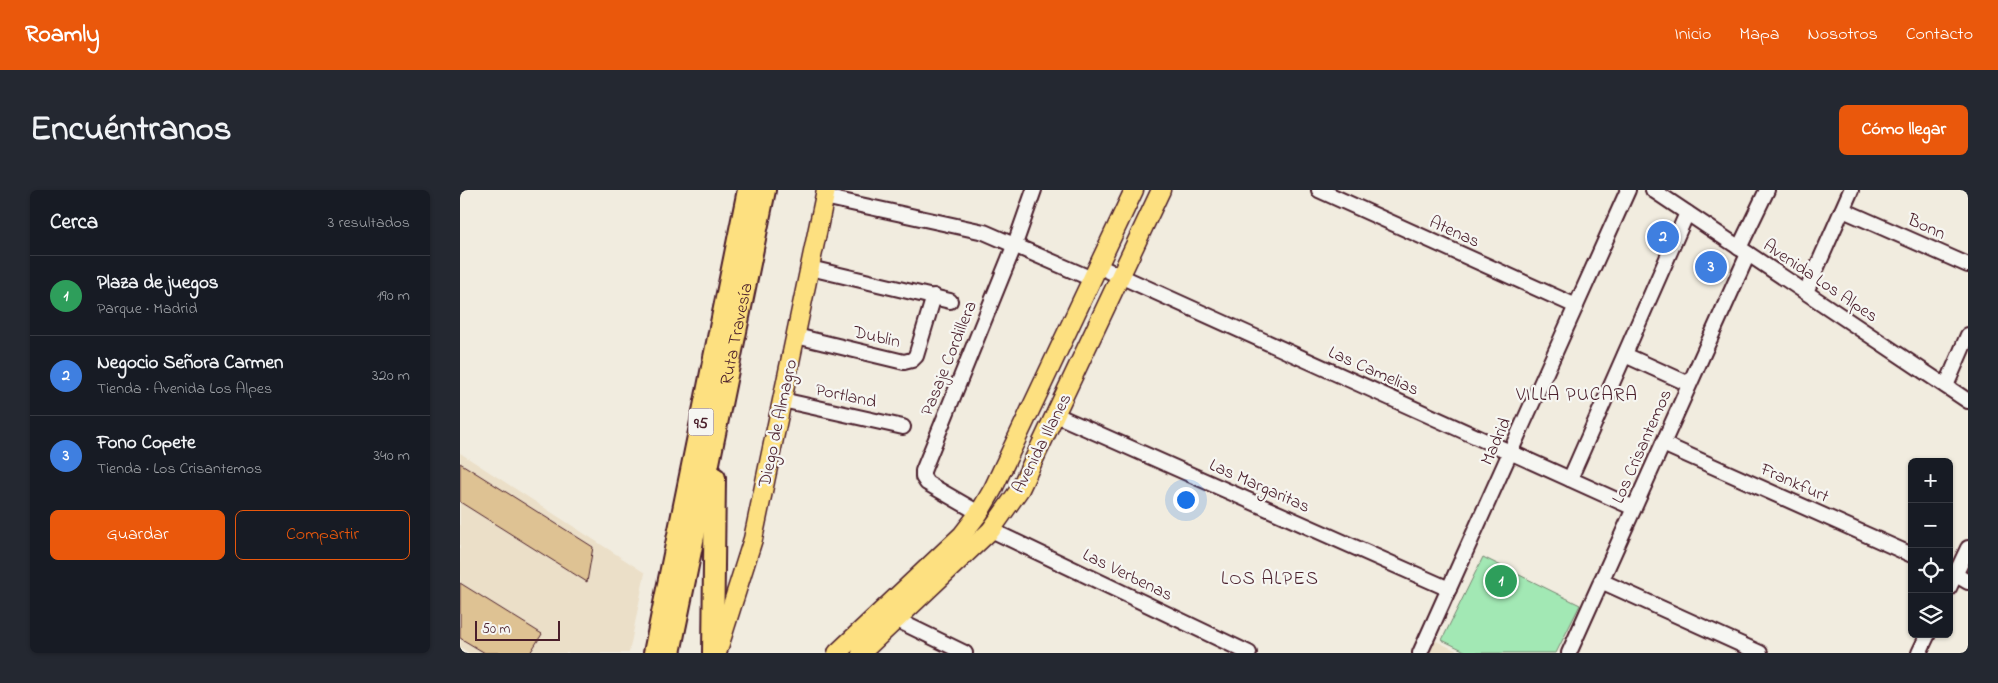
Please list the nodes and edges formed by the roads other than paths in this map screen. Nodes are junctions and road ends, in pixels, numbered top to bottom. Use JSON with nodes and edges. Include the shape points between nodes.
{"nodes":[{"id":1,"x":748,"y":190,"type":"edge"},
{"id":2,"x":765,"y":190,"type":"edge"},
{"id":3,"x":1034,"y":190,"type":"edge"},
{"id":4,"x":1134,"y":190,"type":"edge"},
{"id":5,"x":1161,"y":190,"type":"edge"},
{"id":6,"x":1319,"y":190,"type":"edge"},
{"id":7,"x":1628,"y":190,"type":"edge"},
{"id":8,"x":1653,"y":190,"type":"edge"},
{"id":9,"x":1768,"y":190,"type":"edge"},
{"id":10,"x":1851,"y":190,"type":"edge"},
{"id":11,"x":825,"y":194,"type":"edge"},
{"id":12,"x":1668,"y":194,"type":"edge"},
{"id":13,"x":1843,"y":210,"type":"junction"},
{"id":14,"x":1687,"y":213,"type":"junction"},
{"id":15,"x":1015,"y":244,"type":"junction"},
{"id":16,"x":1744,"y":251,"type":"junction"},
{"id":17,"x":1968,"y":265,"type":"edge"},
{"id":18,"x":810,"y":268,"type":"junction"},
{"id":19,"x":1095,"y":273,"type":"junction"},
{"id":20,"x":1121,"y":277,"type":"junction"},
{"id":21,"x":1806,"y":292,"type":"junction"},
{"id":22,"x":934,"y":296,"type":"junction"},
{"id":23,"x":950,"y":301,"type":"dead end"},
{"id":24,"x":1576,"y":306,"type":"junction"},
{"id":25,"x":1968,"y":335,"type":"edge"},
{"id":26,"x":796,"y":336,"type":"junction"},
{"id":27,"x":1624,"y":355,"type":"junction"},
{"id":28,"x":1689,"y":384,"type":"junction"},
{"id":29,"x":1946,"y":386,"type":"junction"},
{"id":30,"x":782,"y":400,"type":"junction"},
{"id":31,"x":1968,"y":401,"type":"edge"},
{"id":32,"x":1056,"y":415,"type":"junction"},
{"id":33,"x":717,"y":424,"type":"junction"},
{"id":34,"x":903,"y":426,"type":"dead end"},
{"id":35,"x":1663,"y":444,"type":"junction"},
{"id":36,"x":1511,"y":452,"type":"junction"},
{"id":37,"x":1570,"y":479,"type":"junction"},
{"id":38,"x":1634,"y":508,"type":"junction"},
{"id":39,"x":979,"y":513,"type":"junction"},
{"id":40,"x":991,"y":530,"type":"junction"},
{"id":41,"x":1968,"y":548,"type":"edge"},
{"id":42,"x":1908,"y":553,"type":"edge"},
{"id":43,"x":1953,"y":571,"type":"edge"},
{"id":44,"x":1953,"y":574,"type":"edge"},
{"id":45,"x":1601,"y":582,"type":"junction"},
{"id":46,"x":1968,"y":582,"type":"edge"},
{"id":47,"x":1449,"y":589,"type":"junction"},
{"id":48,"x":897,"y":620,"type":"junction"},
{"id":49,"x":1926,"y":638,"type":"edge"},
{"id":50,"x":1244,"y":652,"type":"edge"},
{"id":51,"x":654,"y":653,"type":"edge"},
{"id":52,"x":670,"y":653,"type":"edge"},
{"id":53,"x":714,"y":653,"type":"edge"},
{"id":54,"x":717,"y":653,"type":"edge"},
{"id":55,"x":837,"y":653,"type":"edge"},
{"id":56,"x":861,"y":653,"type":"edge"},
{"id":57,"x":965,"y":653,"type":"edge"},
{"id":58,"x":1420,"y":653,"type":"edge"},
{"id":59,"x":1569,"y":653,"type":"edge"},
{"id":60,"x":1760,"y":653,"type":"edge"},
{"id":61,"x":1919,"y":653,"type":"edge"}],
"edges":[{"from":1,"to":51,"type":"highway","name":"Ruta Travesía","number":"95"},
{"from":2,"to":33,"type":"highway","name":"Ruta Travesía","number":"95"},
{"from":3,"to":15,"type":"street","name":"Pasaje Cordillera"},
{"from":4,"to":19,"type":"main road","name":"Avenida Illanes"},
{"from":5,"to":20,"type":"main road","name":"Avenida Illanes"},
{"from":6,"to":24,"type":"street","name":"Atenas"},
{"from":7,"to":24,"type":"street","name":"Madrid"},
{"from":8,"to":12,"type":"street","name":"Avenida Los Alpes"},
{"from":9,"to":16,"type":"street","name":"Los Crisantemos"},
{"from":10,"to":13,"type":"street"},
{"from":11,"to":15,"type":"street","name":"Las Camelias","via":[[984,232]]},
{"from":11,"to":18,"type":"main road","name":"Diego de Almagro"},
{"from":12,"to":14,"type":"street","name":"Avenida Los Alpes"},
{"from":13,"to":17,"type":"street","name":"Bonn"},
{"from":13,"to":21,"type":"street"},
{"from":14,"to":16,"type":"street","name":"Avenida Los Alpes"},
{"from":14,"to":27,"type":"street"},
{"from":15,"to":19,"type":"street","name":"Las Camelias"},
{"from":15,"to":39,"type":"street","name":"Pasaje Cordillera","via":[[923,471],[926,483]]},
{"from":16,"to":21,"type":"street","name":"Avenida Los Alpes"},
{"from":16,"to":28,"type":"street","name":"Los Crisantemos"},
{"from":18,"to":22,"type":"street"},
{"from":18,"to":26,"type":"main road","name":"Diego de Almagro"},
{"from":19,"to":20,"type":"street","name":"Las Camelias"},
{"from":19,"to":39,"type":"main road","name":"Avenida Illanes","via":[[998,480]]},
{"from":20,"to":32,"type":"main road","name":"Avenida Illanes"},
{"from":20,"to":36,"type":"street","name":"Las Camelias"},
{"from":21,"to":29,"type":"street","name":"Avenida Los Alpes"},
{"from":22,"to":23,"type":"street"},
{"from":22,"to":26,"type":"street","name":"Dublin","via":[[912,360],[904,362]]},
{"from":24,"to":36,"type":"street","name":"Madrid"},
{"from":25,"to":29,"type":"street"},
{"from":26,"to":30,"type":"main road","name":"Diego de Almagro"},
{"from":27,"to":28,"type":"street"},
{"from":27,"to":37,"type":"street"},
{"from":28,"to":35,"type":"street","name":"Los Crisantemos"},
{"from":29,"to":31,"type":"street","name":"Avenida Los Alpes"},
{"from":30,"to":34,"type":"street","name":"Portland"},
{"from":30,"to":54,"type":"main road","name":"Diego de Almagro","via":[[754,539]]},
{"from":32,"to":40,"type":"main road","name":"Avenida Illanes","via":[[1020,489]]},
{"from":32,"to":47,"type":"street","name":"Las Margaritas"},
{"from":33,"to":52,"type":"highway","name":"Ruta Travesía","number":"95"},
{"from":33,"to":53,"type":"highway"},
{"from":35,"to":38,"type":"street","name":"Los Crisantemos"},
{"from":35,"to":42,"type":"street","name":"Frankfurt"},
{"from":36,"to":37,"type":"street","name":"Las Camelias"},
{"from":36,"to":47,"type":"street","name":"Madrid"},
{"from":37,"to":38,"type":"street","name":"Las Camelias"},
{"from":38,"to":45,"type":"street","name":"Los Crisantemos"},
{"from":39,"to":55,"type":"main road","name":"Avenida Illanes","via":[[954,544]]},
{"from":40,"to":48,"type":"main road","name":"Avenida Illanes"},
{"from":40,"to":50,"type":"street","name":"Las Verbenas"},
{"from":41,"to":43,"type":"street"},
{"from":44,"to":46,"type":"street"},
{"from":45,"to":59,"type":"street","name":"Los Crisantemos"},
{"from":45,"to":60,"type":"street"},
{"from":47,"to":58,"type":"street","name":"Madrid"},
{"from":48,"to":56,"type":"main road","name":"Avenida Illanes"},
{"from":48,"to":57,"type":"street"},
{"from":49,"to":61,"type":"street"}]}
